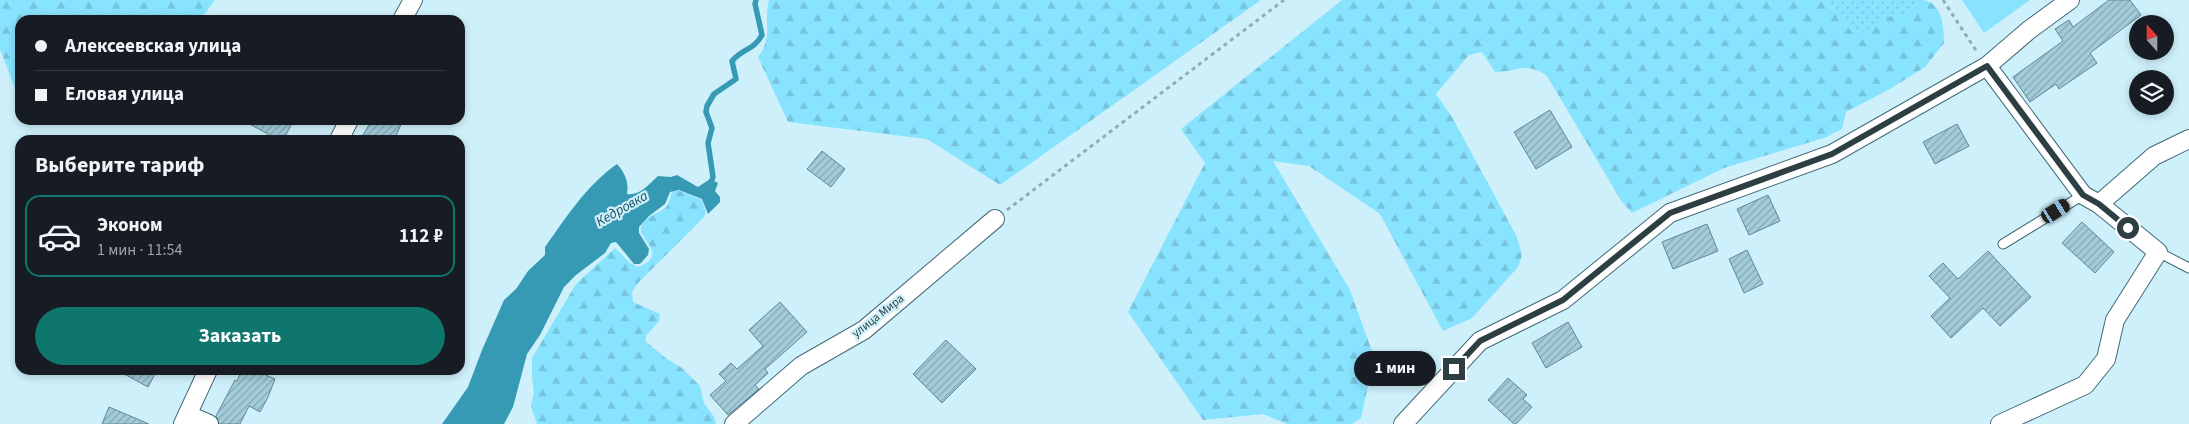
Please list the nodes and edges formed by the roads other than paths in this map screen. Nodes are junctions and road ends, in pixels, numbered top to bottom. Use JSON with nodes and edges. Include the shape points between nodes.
{"nodes":[{"id":1,"x":413,"y":0,"type":"edge"},
{"id":2,"x":2070,"y":0,"type":"edge"},
{"id":3,"x":405,"y":15,"type":"edge"},
{"id":4,"x":1987,"y":66,"type":"junction"},
{"id":5,"x":2189,"y":140,"type":"edge"},
{"id":6,"x":2083,"y":195,"type":"junction"},
{"id":7,"x":2099,"y":204,"type":"junction"},
{"id":8,"x":995,"y":219,"type":"road end"},
{"id":9,"x":2003,"y":244,"type":"dead end"},
{"id":10,"x":2158,"y":252,"type":"junction"},
{"id":11,"x":2189,"y":268,"type":"edge"},
{"id":12,"x":206,"y":375,"type":"edge"},
{"id":13,"x":186,"y":419,"type":"edge"},
{"id":14,"x":209,"y":424,"type":"edge"},
{"id":15,"x":734,"y":424,"type":"edge"},
{"id":16,"x":1403,"y":424,"type":"edge"},
{"id":17,"x":2000,"y":424,"type":"edge"}],
"edges":[{"from":1,"to":3,"type":"street"},
{"from":2,"to":4,"type":"street"},
{"from":4,"to":6,"type":"street"},
{"from":4,"to":16,"type":"street","via":[[1832,154],[1670,213],[1563,300],[1480,341]]},
{"from":5,"to":7,"type":"street","via":[[2154,156]]},
{"from":6,"to":7,"type":"street"},
{"from":6,"to":9,"type":"lane"},
{"from":7,"to":10,"type":"street"},
{"from":8,"to":15,"type":"street","name":"улица Мира","via":[[864,330],[801,366]]},
{"from":10,"to":11,"type":"lane"},
{"from":10,"to":17,"type":"street","via":[[2115,320],[2106,359],[2084,385]]},
{"from":12,"to":13,"type":"street"},
{"from":13,"to":14,"type":"street"}]}
